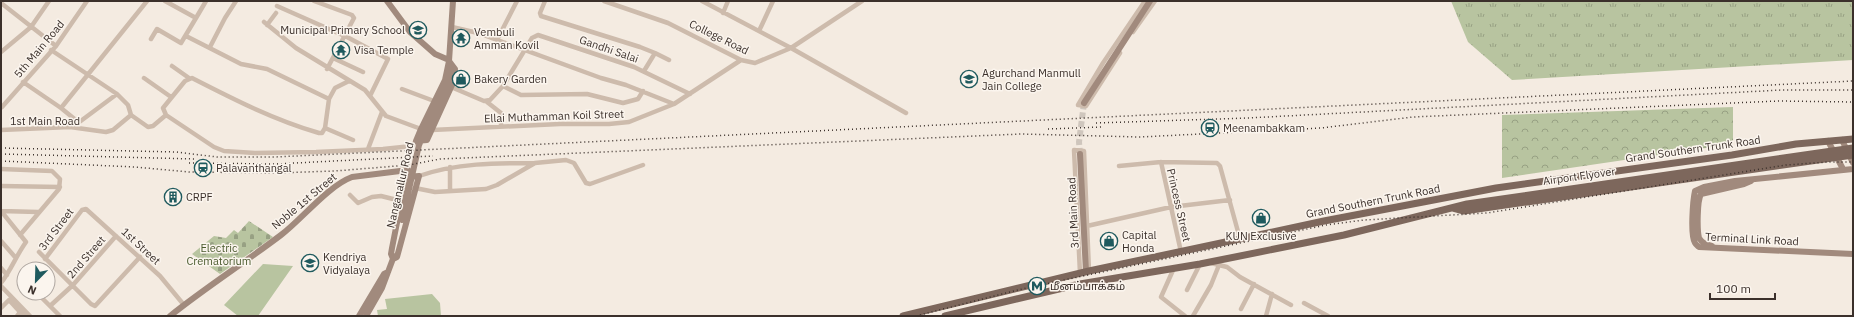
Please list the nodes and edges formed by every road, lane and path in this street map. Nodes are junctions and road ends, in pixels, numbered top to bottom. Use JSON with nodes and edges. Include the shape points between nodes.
{"nodes":[{"id":1,"x":49,"y":1,"type":"edge"},
{"id":2,"x":87,"y":1,"type":"edge"},
{"id":3,"x":147,"y":1,"type":"edge"},
{"id":4,"x":165,"y":1,"type":"edge"},
{"id":5,"x":206,"y":1,"type":"edge"},
{"id":6,"x":236,"y":1,"type":"edge"},
{"id":7,"x":314,"y":1,"type":"edge"},
{"id":8,"x":387,"y":1,"type":"edge"},
{"id":9,"x":453,"y":1,"type":"edge"},
{"id":10,"x":517,"y":1,"type":"edge"},
{"id":11,"x":545,"y":1,"type":"edge"},
{"id":12,"x":604,"y":1,"type":"edge"},
{"id":13,"x":702,"y":1,"type":"edge"},
{"id":14,"x":728,"y":1,"type":"edge"},
{"id":15,"x":772,"y":1,"type":"edge"},
{"id":16,"x":862,"y":1,"type":"edge"},
{"id":17,"x":1145,"y":1,"type":"edge"},
{"id":18,"x":1150,"y":1,"type":"edge"},
{"id":19,"x":1155,"y":1,"type":"edge"},
{"id":20,"x":320,"y":2,"type":"edge"},
{"id":21,"x":1,"y":3,"type":"edge"},
{"id":22,"x":276,"y":6,"type":"dead end"},
{"id":23,"x":276,"y":13,"type":"dead end"},
{"id":24,"x":723,"y":13,"type":"junction"},
{"id":25,"x":196,"y":18,"type":"junction"},
{"id":26,"x":31,"y":27,"type":"junction"},
{"id":27,"x":452,"y":27,"type":"junction"},
{"id":28,"x":759,"y":31,"type":"junction"},
{"id":29,"x":186,"y":36,"type":"junction"},
{"id":30,"x":344,"y":36,"type":"junction"},
{"id":31,"x":151,"y":39,"type":"dead end"},
{"id":32,"x":497,"y":40,"type":"junction"},
{"id":33,"x":56,"y":46,"type":"junction"},
{"id":34,"x":210,"y":47,"type":"junction"},
{"id":35,"x":791,"y":48,"type":"junction"},
{"id":36,"x":52,"y":50,"type":"junction"},
{"id":37,"x":524,"y":50,"type":"junction"},
{"id":38,"x":1,"y":52,"type":"edge"},
{"id":39,"x":655,"y":53,"type":"junction"},
{"id":40,"x":333,"y":58,"type":"junction"},
{"id":41,"x":449,"y":60,"type":"junction"},
{"id":42,"x":669,"y":60,"type":"dead end"},
{"id":43,"x":741,"y":60,"type":"junction"},
{"id":44,"x":172,"y":66,"type":"dead end"},
{"id":45,"x":327,"y":69,"type":"junction"},
{"id":46,"x":644,"y":71,"type":"junction"},
{"id":47,"x":363,"y":72,"type":"dead end"},
{"id":48,"x":89,"y":74,"type":"junction"},
{"id":49,"x":144,"y":78,"type":"dead end"},
{"id":50,"x":189,"y":78,"type":"junction"},
{"id":51,"x":349,"y":81,"type":"junction"},
{"id":52,"x":23,"y":82,"type":"junction"},
{"id":53,"x":503,"y":86,"type":"junction"},
{"id":54,"x":451,"y":88,"type":"junction"},
{"id":55,"x":402,"y":89,"type":"dead end"},
{"id":56,"x":643,"y":92,"type":"junction"},
{"id":57,"x":117,"y":94,"type":"junction"},
{"id":58,"x":690,"y":94,"type":"junction"},
{"id":59,"x":370,"y":96,"type":"junction"},
{"id":60,"x":171,"y":97,"type":"junction"},
{"id":61,"x":329,"y":99,"type":"junction"},
{"id":62,"x":434,"y":101,"type":"junction"},
{"id":63,"x":488,"y":102,"type":"junction"},
{"id":64,"x":1084,"y":103,"type":"tunnel mouth"},
{"id":65,"x":674,"y":104,"type":"junction"},
{"id":66,"x":1,"y":106,"type":"edge"},
{"id":67,"x":61,"y":108,"type":"junction"},
{"id":68,"x":1,"y":111,"type":"edge"},
{"id":69,"x":382,"y":112,"type":"junction"},
{"id":70,"x":906,"y":113,"type":"dead end"},
{"id":71,"x":131,"y":115,"type":"junction"},
{"id":72,"x":166,"y":115,"type":"junction"},
{"id":73,"x":78,"y":126,"type":"junction"},
{"id":74,"x":501,"y":126,"type":"junction"},
{"id":75,"x":325,"y":128,"type":"junction"},
{"id":76,"x":420,"y":129,"type":"junction"},
{"id":77,"x":1,"y":130,"type":"edge"},
{"id":78,"x":432,"y":130,"type":"junction"},
{"id":79,"x":1853,"y":139,"type":"edge"},
{"id":80,"x":353,"y":140,"type":"dead end"},
{"id":81,"x":1842,"y":140,"type":"junction"},
{"id":82,"x":1828,"y":141,"type":"junction"},
{"id":83,"x":416,"y":142,"type":"junction"},
{"id":84,"x":368,"y":149,"type":"junction"},
{"id":85,"x":1852,"y":153,"type":"edge"},
{"id":86,"x":1080,"y":154,"type":"tunnel mouth"},
{"id":87,"x":1837,"y":157,"type":"junction"},
{"id":88,"x":535,"y":162,"type":"junction"},
{"id":89,"x":1161,"y":162,"type":"junction"},
{"id":90,"x":1853,"y":163,"type":"edge"},
{"id":91,"x":643,"y":165,"type":"dead end"},
{"id":92,"x":1119,"y":166,"type":"dead end"},
{"id":93,"x":450,"y":167,"type":"junction"},
{"id":94,"x":1,"y":169,"type":"edge"},
{"id":95,"x":1843,"y":169,"type":"junction"},
{"id":96,"x":1853,"y":169,"type":"edge"},
{"id":97,"x":417,"y":176,"type":"junction"},
{"id":98,"x":406,"y":177,"type":"junction"},
{"id":99,"x":1755,"y":179,"type":"junction"},
{"id":100,"x":1,"y":186,"type":"edge"},
{"id":101,"x":60,"y":187,"type":"junction"},
{"id":102,"x":415,"y":188,"type":"junction"},
{"id":103,"x":450,"y":191,"type":"junction"},
{"id":104,"x":350,"y":196,"type":"dead end"},
{"id":105,"x":1230,"y":200,"type":"junction"},
{"id":106,"x":402,"y":201,"type":"junction"},
{"id":107,"x":1171,"y":207,"type":"junction"},
{"id":108,"x":1451,"y":207,"type":"junction"},
{"id":109,"x":82,"y":210,"type":"joint"},
{"id":110,"x":1,"y":211,"type":"edge"},
{"id":111,"x":38,"y":212,"type":"junction"},
{"id":112,"x":1087,"y":226,"type":"junction"},
{"id":113,"x":20,"y":235,"type":"junction"},
{"id":114,"x":116,"y":236,"type":"junction"},
{"id":115,"x":1240,"y":239,"type":"junction"},
{"id":116,"x":1,"y":241,"type":"edge"},
{"id":117,"x":1853,"y":251,"type":"edge"},
{"id":118,"x":39,"y":252,"type":"dead end"},
{"id":119,"x":1181,"y":252,"type":"junction"},
{"id":120,"x":1853,"y":254,"type":"edge"},
{"id":121,"x":15,"y":257,"type":"junction"},
{"id":122,"x":140,"y":257,"type":"junction"},
{"id":123,"x":45,"y":259,"type":"junction"},
{"id":124,"x":394,"y":259,"type":"junction"},
{"id":125,"x":1204,"y":263,"type":"junction"},
{"id":126,"x":1219,"y":265,"type":"junction"},
{"id":127,"x":1,"y":268,"type":"edge"},
{"id":128,"x":1174,"y":268,"type":"junction"},
{"id":129,"x":388,"y":272,"type":"junction"},
{"id":130,"x":1085,"y":272,"type":"junction"},
{"id":131,"x":7,"y":275,"type":"junction"},
{"id":132,"x":1,"y":284,"type":"edge"},
{"id":133,"x":1254,"y":284,"type":"junction"},
{"id":134,"x":73,"y":286,"type":"junction"},
{"id":135,"x":1187,"y":290,"type":"dead end"},
{"id":136,"x":1272,"y":294,"type":"junction"},
{"id":137,"x":45,"y":301,"type":"edge"},
{"id":138,"x":1304,"y":303,"type":"dead end"},
{"id":139,"x":1291,"y":304,"type":"dead end"},
{"id":140,"x":184,"y":305,"type":"junction"},
{"id":141,"x":50,"y":306,"type":"junction"},
{"id":142,"x":1,"y":308,"type":"edge"},
{"id":143,"x":1241,"y":309,"type":"dead end"},
{"id":144,"x":20,"y":315,"type":"edge"},
{"id":145,"x":30,"y":316,"type":"edge"},
{"id":146,"x":60,"y":316,"type":"edge"},
{"id":147,"x":170,"y":316,"type":"edge"},
{"id":148,"x":359,"y":316,"type":"edge"},
{"id":149,"x":366,"y":316,"type":"edge"},
{"id":150,"x":903,"y":316,"type":"edge"},
{"id":151,"x":945,"y":316,"type":"edge"},
{"id":152,"x":1185,"y":316,"type":"edge"},
{"id":153,"x":1193,"y":316,"type":"edge"},
{"id":154,"x":1266,"y":316,"type":"edge"},
{"id":155,"x":1328,"y":316,"type":"edge"}],
"edges":[{"from":1,"to":26,"type":"street"},
{"from":2,"to":33,"type":"street","name":"5th Main Road"},
{"from":3,"to":48,"type":"street"},
{"from":4,"to":25,"type":"street"},
{"from":5,"to":25,"type":"street"},
{"from":6,"to":34,"type":"street"},
{"from":7,"to":20,"type":"street"},
{"from":8,"to":41,"type":"street","via":[[410,32],[435,54]]},
{"from":9,"to":27,"type":"street"},
{"from":10,"to":32,"type":"street"},
{"from":11,"to":39,"type":"street","via":[[541,16]]},
{"from":12,"to":43,"type":"street","name":"College Road","via":[[668,23]]},
{"from":13,"to":24,"type":"street"},
{"from":14,"to":24,"type":"street"},
{"from":15,"to":28,"type":"street"},
{"from":16,"to":35,"type":"street","name":"College Road"},
{"from":17,"to":19,"type":"street","via":[[1078,105],[1086,106]]},
{"from":18,"to":64,"type":"street"},
{"from":20,"to":30,"type":"street","via":[[354,18]]},
{"from":21,"to":26,"type":"street"},
{"from":22,"to":30,"type":"street"},
{"from":23,"to":45,"type":"street","via":[[266,24]]},
{"from":24,"to":28,"type":"street"},
{"from":25,"to":29,"type":"street"},
{"from":26,"to":33,"type":"street"},
{"from":26,"to":38,"type":"street"},
{"from":27,"to":32,"type":"street"},
{"from":27,"to":41,"type":"street"},
{"from":28,"to":35,"type":"street"},
{"from":29,"to":31,"type":"street","via":[[182,43],[157,29]]},
{"from":29,"to":34,"type":"street"},
{"from":30,"to":40,"type":"street"},
{"from":30,"to":59,"type":"street","via":[[388,59]]},
{"from":32,"to":37,"type":"street"},
{"from":33,"to":36,"type":"street","name":"5th Main Road"},
{"from":34,"to":61,"type":"street","via":[[241,64],[267,69]]},
{"from":35,"to":43,"type":"street","name":"College Road","via":[[760,62]]},
{"from":35,"to":70,"type":"street"},
{"from":36,"to":48,"type":"street"},
{"from":36,"to":52,"type":"street","name":"5th Main Road"},
{"from":37,"to":46,"type":"street","name":"Gandhi Salai","via":[[532,38],[538,35]]},
{"from":37,"to":53,"type":"street"},
{"from":37,"to":56,"type":"street"},
{"from":39,"to":42,"type":"street"},
{"from":39,"to":46,"type":"street"},
{"from":40,"to":45,"type":"street"},
{"from":40,"to":47,"type":"street"},
{"from":41,"to":54,"type":"street","via":[[454,66]]},
{"from":41,"to":62,"type":"street","via":[[445,80]]},
{"from":41,"to":124,"type":"street","name":"Nanganallur Road","via":[[449,79],[420,145]]},
{"from":43,"to":58,"type":"street","name":"Ellai Muthamman Koil Street"},
{"from":44,"to":50,"type":"street"},
{"from":45,"to":51,"type":"street"},
{"from":46,"to":58,"type":"street","name":"Gandhi Salai"},
{"from":48,"to":57,"type":"street"},
{"from":48,"to":67,"type":"street"},
{"from":49,"to":60,"type":"street"},
{"from":50,"to":60,"type":"street"},
{"from":50,"to":75,"type":"street","via":[[291,125],[319,133]]},
{"from":51,"to":59,"type":"street"},
{"from":51,"to":61,"type":"street","via":[[335,88]]},
{"from":52,"to":66,"type":"street","name":"5th Main Road"},
{"from":52,"to":67,"type":"street"},
{"from":53,"to":56,"type":"street","via":[[521,95],[587,94],[624,103],[638,100]]},
{"from":53,"to":63,"type":"street"},
{"from":54,"to":63,"type":"street"},
{"from":54,"to":78,"type":"street"},
{"from":55,"to":62,"type":"street"},
{"from":56,"to":65,"type":"street"},
{"from":57,"to":71,"type":"street","via":[[128,105]]},
{"from":57,"to":73,"type":"street"},
{"from":58,"to":65,"type":"street","name":"Ellai Muthamman Koil Street"},
{"from":59,"to":69,"type":"street"},
{"from":60,"to":72,"type":"street","via":[[163,108]]},
{"from":61,"to":75,"type":"street"},
{"from":62,"to":76,"type":"street"},
{"from":63,"to":74,"type":"street","via":[[501,113]]},
{"from":65,"to":74,"type":"street","name":"Ellai Muthamman Koil Street","via":[[641,118],[609,124]]},
{"from":66,"to":68,"type":"street"},
{"from":67,"to":73,"type":"street"},
{"from":69,"to":76,"type":"street","via":[[390,118]]},
{"from":69,"to":84,"type":"street"},
{"from":71,"to":72,"type":"street","via":[[150,127]]},
{"from":71,"to":73,"type":"street","name":"1st Main Road","via":[[110,132]]},
{"from":72,"to":84,"type":"street","via":[[224,151],[255,153]]},
{"from":73,"to":77,"type":"street","name":"1st Main Road"},
{"from":74,"to":78,"type":"street","name":"Ellai Muthamman Koil Street"},
{"from":75,"to":80,"type":"street"},
{"from":76,"to":83,"type":"street"},
{"from":78,"to":83,"type":"street","via":[[427,140]]},
{"from":79,"to":81,"type":"main road","name":"Grand Southern Trunk Road"},
{"from":81,"to":82,"type":"main road","name":"Grand Southern Trunk Road"},
{"from":81,"to":85,"type":"street"},
{"from":82,"to":87,"type":"street"},
{"from":82,"to":115,"type":"main road","name":"Grand Southern Trunk Road","via":[[1496,188]]},
{"from":83,"to":84,"type":"street","via":[[408,147]]},
{"from":85,"to":87,"type":"main road"},
{"from":85,"to":90,"type":"street"},
{"from":85,"to":108,"type":"main road","name":"Airport Flyover"},
{"from":86,"to":130,"type":"street","name":"3rd Main Road"},
{"from":87,"to":95,"type":"street"},
{"from":87,"to":108,"type":"main road","via":[[1464,211]]},
{"from":88,"to":91,"type":"street","via":[[571,162],[586,183],[590,184]]},
{"from":88,"to":93,"type":"street"},
{"from":88,"to":103,"type":"street","via":[[492,187]]},
{"from":89,"to":92,"type":"street"},
{"from":89,"to":105,"type":"street","via":[[1217,163]]},
{"from":89,"to":107,"type":"street","name":"Princess Street"},
{"from":93,"to":97,"type":"street"},
{"from":93,"to":103,"type":"street"},
{"from":94,"to":101,"type":"street","via":[[52,171],[60,180]]},
{"from":95,"to":96,"type":"street","name":"Terminal Link Road"},
{"from":95,"to":99,"type":"street","name":"Terminal Link Road"},
{"from":97,"to":98,"type":"street"},
{"from":97,"to":102,"type":"street"},
{"from":98,"to":106,"type":"street"},
{"from":98,"to":140,"type":"street","name":"Noble 1st Street","via":[[408,170],[344,180],[282,234]]},
{"from":99,"to":117,"type":"street","name":"Terminal Link Road","via":[[1701,194],[1698,206],[1700,238],[1703,243],[1711,246]]},
{"from":99,"to":120,"type":"street","name":"Terminal Link Road","via":[[1704,187],[1695,191],[1695,243],[1700,247]]},
{"from":100,"to":101,"type":"street"},
{"from":101,"to":111,"type":"street"},
{"from":102,"to":103,"type":"street","via":[[435,192]]},
{"from":102,"to":124,"type":"street","via":[[397,257]]},
{"from":104,"to":106,"type":"street","via":[[358,203],[381,196]]},
{"from":105,"to":107,"type":"street"},
{"from":105,"to":115,"type":"street"},
{"from":106,"to":124,"type":"street","via":[[391,254]]},
{"from":107,"to":112,"type":"street"},
{"from":107,"to":119,"type":"street","name":"Princess Street"},
{"from":108,"to":125,"type":"main road","name":"Grand Southern Trunk Road","via":[[1344,235]]},
{"from":109,"to":114,"type":"street","name":"1st Street","via":[[86,209]]},
{"from":109,"to":123,"type":"street","name":"3rd Street"},
{"from":110,"to":111,"type":"street"},
{"from":110,"to":113,"type":"street"},
{"from":111,"to":113,"type":"street"},
{"from":112,"to":130,"type":"street"},
{"from":112,"to":130,"type":"street","via":[[1084,151],[1074,150]]},
{"from":113,"to":121,"type":"street","via":[[26,242]]},
{"from":114,"to":122,"type":"street","name":"1st Street"},
{"from":114,"to":134,"type":"street","name":"2nd Street"},
{"from":115,"to":119,"type":"main road","name":"Grand Southern Trunk Road"},
{"from":116,"to":121,"type":"street"},
{"from":118,"to":123,"type":"street"},
{"from":119,"to":130,"type":"main road","name":"Grand Southern Trunk Road"},
{"from":121,"to":131,"type":"street"},
{"from":122,"to":134,"type":"street","via":[[97,305],[91,304]]},
{"from":122,"to":140,"type":"street","name":"1st Street"},
{"from":123,"to":134,"type":"street"},
{"from":124,"to":129,"type":"street","name":"Nanganallur Road"},
{"from":125,"to":126,"type":"street"},
{"from":125,"to":128,"type":"main road","name":"Grand Southern Trunk Road"},
{"from":125,"to":135,"type":"street"},
{"from":126,"to":133,"type":"street","via":[[1227,267]]},
{"from":126,"to":153,"type":"street"},
{"from":127,"to":131,"type":"street"},
{"from":128,"to":151,"type":"main road","name":"Grand Southern Trunk Road","via":[[1080,284]]},
{"from":128,"to":152,"type":"street","via":[[1161,297]]},
{"from":129,"to":148,"type":"street","name":"Nanganallur Road","via":[[384,274]]},
{"from":129,"to":149,"type":"street","name":"Nanganallur Road","via":[[377,299]]},
{"from":130,"to":150,"type":"main road","name":"Grand Southern Trunk Road"},
{"from":131,"to":132,"type":"street"},
{"from":132,"to":145,"type":"street"},
{"from":133,"to":136,"type":"street"},
{"from":133,"to":143,"type":"street"},
{"from":134,"to":141,"type":"street","name":"2nd Street"},
{"from":136,"to":139,"type":"street"},
{"from":136,"to":154,"type":"street"},
{"from":137,"to":141,"type":"street"},
{"from":138,"to":155,"type":"street"},
{"from":140,"to":147,"type":"street","name":"Noble 1st Street"},
{"from":141,"to":146,"type":"street"},
{"from":142,"to":144,"type":"street","via":[[9,300]]}]}
